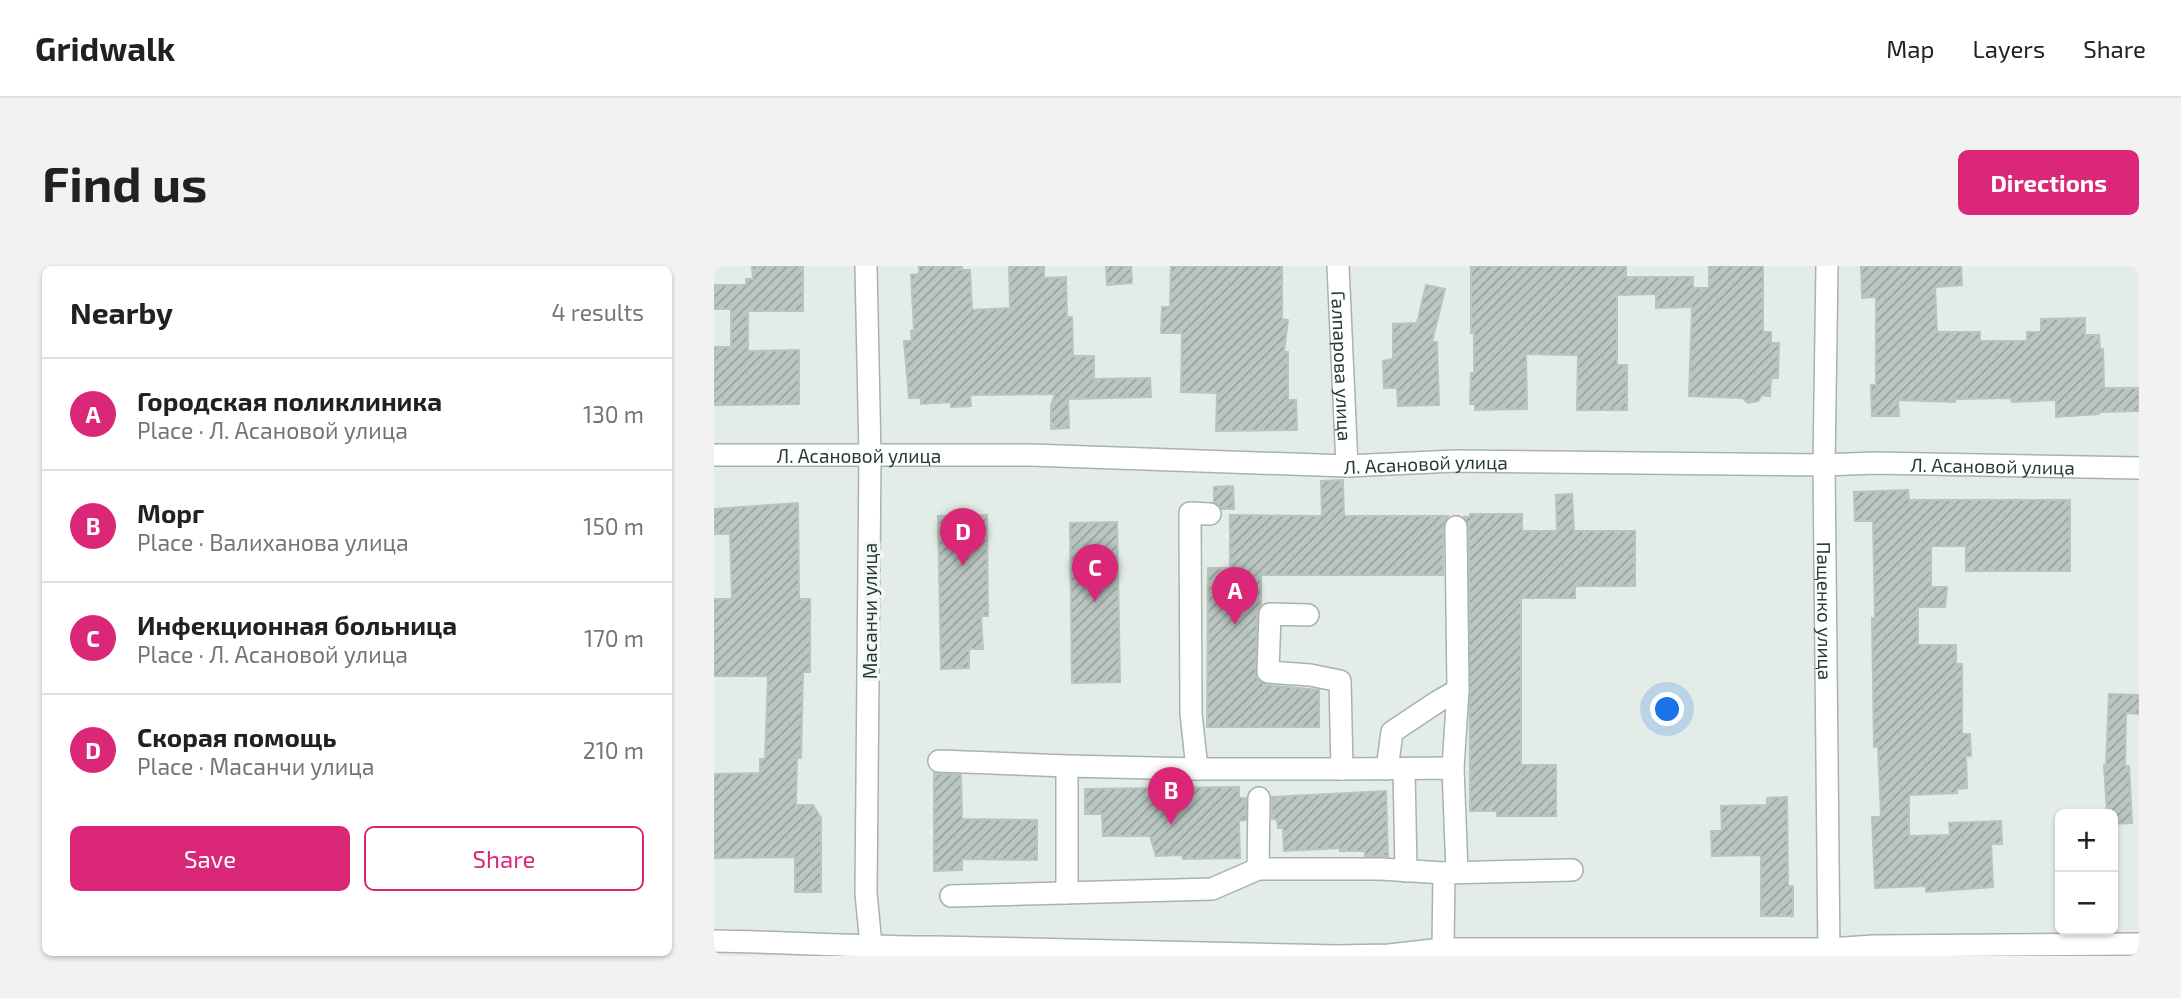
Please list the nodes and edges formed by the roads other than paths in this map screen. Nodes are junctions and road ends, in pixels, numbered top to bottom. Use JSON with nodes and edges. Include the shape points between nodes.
{"nodes":[{"id":1,"x":866,"y":266,"type":"edge"},
{"id":2,"x":1338,"y":266,"type":"edge"},
{"id":3,"x":1827,"y":266,"type":"edge"},
{"id":4,"x":714,"y":455,"type":"edge"},
{"id":5,"x":870,"y":455,"type":"junction"},
{"id":6,"x":1824,"y":465,"type":"junction"},
{"id":7,"x":1347,"y":466,"type":"junction"},
{"id":8,"x":2139,"y":468,"type":"edge"},
{"id":9,"x":1210,"y":514,"type":"dead end"},
{"id":10,"x":1456,"y":527,"type":"dead end"},
{"id":11,"x":1308,"y":615,"type":"dead end"},
{"id":12,"x":1458,"y":690,"type":"junction"},
{"id":13,"x":939,"y":761,"type":"dead end"},
{"id":14,"x":1066,"y":766,"type":"junction"},
{"id":15,"x":1453,"y":768,"type":"junction"},
{"id":16,"x":1197,"y":769,"type":"junction"},
{"id":17,"x":1342,"y":769,"type":"junction"},
{"id":18,"x":1396,"y":769,"type":"junction"},
{"id":19,"x":1259,"y":798,"type":"dead end"},
{"id":20,"x":1258,"y":869,"type":"junction"},
{"id":21,"x":1572,"y":870,"type":"dead end"},
{"id":22,"x":1406,"y":871,"type":"junction"},
{"id":23,"x":1451,"y":872,"type":"junction"},
{"id":24,"x":1067,"y":893,"type":"junction"},
{"id":25,"x":951,"y":896,"type":"dead end"},
{"id":26,"x":714,"y":941,"type":"edge"},
{"id":27,"x":2139,"y":944,"type":"edge"},
{"id":28,"x":1443,"y":949,"type":"junction"},
{"id":29,"x":872,"y":952,"type":"edge"},
{"id":30,"x":1829,"y":952,"type":"edge"},
{"id":31,"x":1652,"y":953,"type":"edge"},
{"id":32,"x":1337,"y":956,"type":"edge"}],
"edges":[{"from":1,"to":5,"type":"street","name":"Масанчи улица"},
{"from":2,"to":7,"type":"street","name":"Галпарова улица"},
{"from":3,"to":6,"type":"street","name":"Пащенко улица"},
{"from":4,"to":5,"type":"street","name":"Л. Асановой улица"},
{"from":5,"to":7,"type":"street","name":"Л. Асановой улица","via":[[1031,455]]},
{"from":5,"to":29,"type":"street","name":"Масанчи улица","via":[[866,893]]},
{"from":6,"to":7,"type":"street","name":"Л. Асановой улица","via":[[1455,461]]},
{"from":6,"to":8,"type":"street","name":"Л. Асановой улица"},
{"from":6,"to":30,"type":"street","name":"Пащенко улица"},
{"from":9,"to":16,"type":"street","via":[[1189,513],[1191,713]]},
{"from":10,"to":12,"type":"street"},
{"from":11,"to":17,"type":"street","via":[[1270,614],[1268,672],[1340,681]]},
{"from":12,"to":15,"type":"street"},
{"from":12,"to":18,"type":"street","via":[[1392,732]]},
{"from":13,"to":14,"type":"street"},
{"from":14,"to":16,"type":"street"},
{"from":14,"to":24,"type":"street"},
{"from":15,"to":18,"type":"street"},
{"from":15,"to":23,"type":"street"},
{"from":16,"to":17,"type":"street"},
{"from":17,"to":18,"type":"street"},
{"from":18,"to":22,"type":"street"},
{"from":19,"to":20,"type":"street"},
{"from":20,"to":22,"type":"street"},
{"from":20,"to":24,"type":"street","via":[[1212,889]]},
{"from":21,"to":23,"type":"street"},
{"from":22,"to":23,"type":"street"},
{"from":23,"to":28,"type":"street"},
{"from":24,"to":25,"type":"street"},
{"from":26,"to":29,"type":"street","via":[[842,943]]},
{"from":27,"to":30,"type":"street","via":[[1874,946]]},
{"from":28,"to":31,"type":"street"},
{"from":28,"to":32,"type":"street"},
{"from":29,"to":32,"type":"street"},
{"from":30,"to":31,"type":"street"}]}
